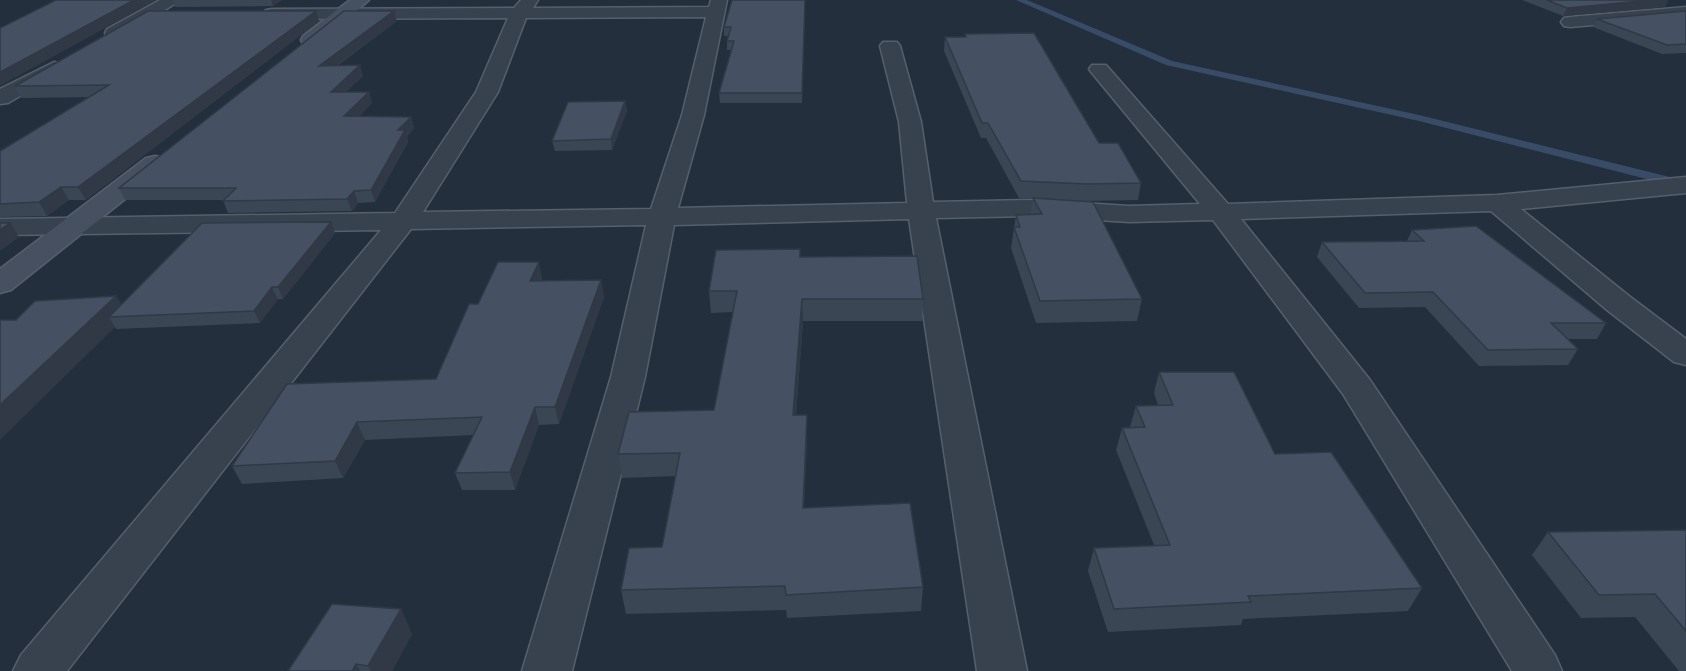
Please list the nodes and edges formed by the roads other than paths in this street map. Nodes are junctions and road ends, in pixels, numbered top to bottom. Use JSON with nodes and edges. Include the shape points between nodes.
{"nodes":[{"id":1,"x":524,"y":6,"type":"edge"},
{"id":2,"x":718,"y":6,"type":"edge"},
{"id":3,"x":177,"y":7,"type":"edge"},
{"id":4,"x":352,"y":7,"type":"edge"},
{"id":5,"x":1686,"y":12,"type":"edge"},
{"id":6,"x":251,"y":14,"type":"edge"},
{"id":7,"x":1570,"y":22,"type":"dead end"},
{"id":8,"x":97,"y":43,"type":"edge"},
{"id":9,"x":890,"y":46,"type":"dead end"},
{"id":10,"x":296,"y":51,"type":"edge"},
{"id":11,"x":66,"y":60,"type":"edge"},
{"id":12,"x":1100,"y":69,"type":"dead end"},
{"id":13,"x":0,"y":98,"type":"edge"},
{"id":14,"x":176,"y":147,"type":"edge"},
{"id":15,"x":1686,"y":185,"type":"edge"},
{"id":16,"x":1497,"y":203,"type":"junction"},
{"id":17,"x":921,"y":211,"type":"junction"},
{"id":18,"x":1221,"y":212,"type":"junction"},
{"id":19,"x":662,"y":217,"type":"junction"},
{"id":20,"x":404,"y":219,"type":"junction"},
{"id":21,"x":0,"y":227,"type":"edge"},
{"id":22,"x":74,"y":227,"type":"junction"},
{"id":23,"x":0,"y":284,"type":"edge"},
{"id":24,"x":1686,"y":355,"type":"edge"},
{"id":25,"x":1538,"y":670,"type":"edge"},
{"id":26,"x":38,"y":671,"type":"edge"},
{"id":27,"x":547,"y":671,"type":"edge"},
{"id":28,"x":1002,"y":671,"type":"edge"}],
"edges":[{"from":1,"to":2,"type":"street"},
{"from":1,"to":4,"type":"street"},
{"from":1,"to":20,"type":"street","via":[[487,92]]},
{"from":2,"to":19,"type":"street","via":[[693,115]]},
{"from":3,"to":8,"type":"street","via":[[147,14]]},
{"from":4,"to":6,"type":"street"},
{"from":4,"to":10,"type":"street"},
{"from":5,"to":7,"type":"street"},
{"from":9,"to":17,"type":"street","via":[[910,122]]},
{"from":11,"to":13,"type":"street"},
{"from":12,"to":18,"type":"street"},
{"from":14,"to":22,"type":"street"},
{"from":15,"to":16,"type":"street"},
{"from":16,"to":18,"type":"street"},
{"from":16,"to":24,"type":"street"},
{"from":17,"to":18,"type":"street","via":[[1034,208],[1129,214]]},
{"from":17,"to":19,"type":"street"},
{"from":17,"to":28,"type":"street"},
{"from":18,"to":25,"type":"street","via":[[1357,388]]},
{"from":19,"to":20,"type":"street"},
{"from":19,"to":27,"type":"street","via":[[628,377]]},
{"from":20,"to":22,"type":"street"},
{"from":20,"to":26,"type":"street"},
{"from":21,"to":22,"type":"street"},
{"from":22,"to":23,"type":"street"}]}
